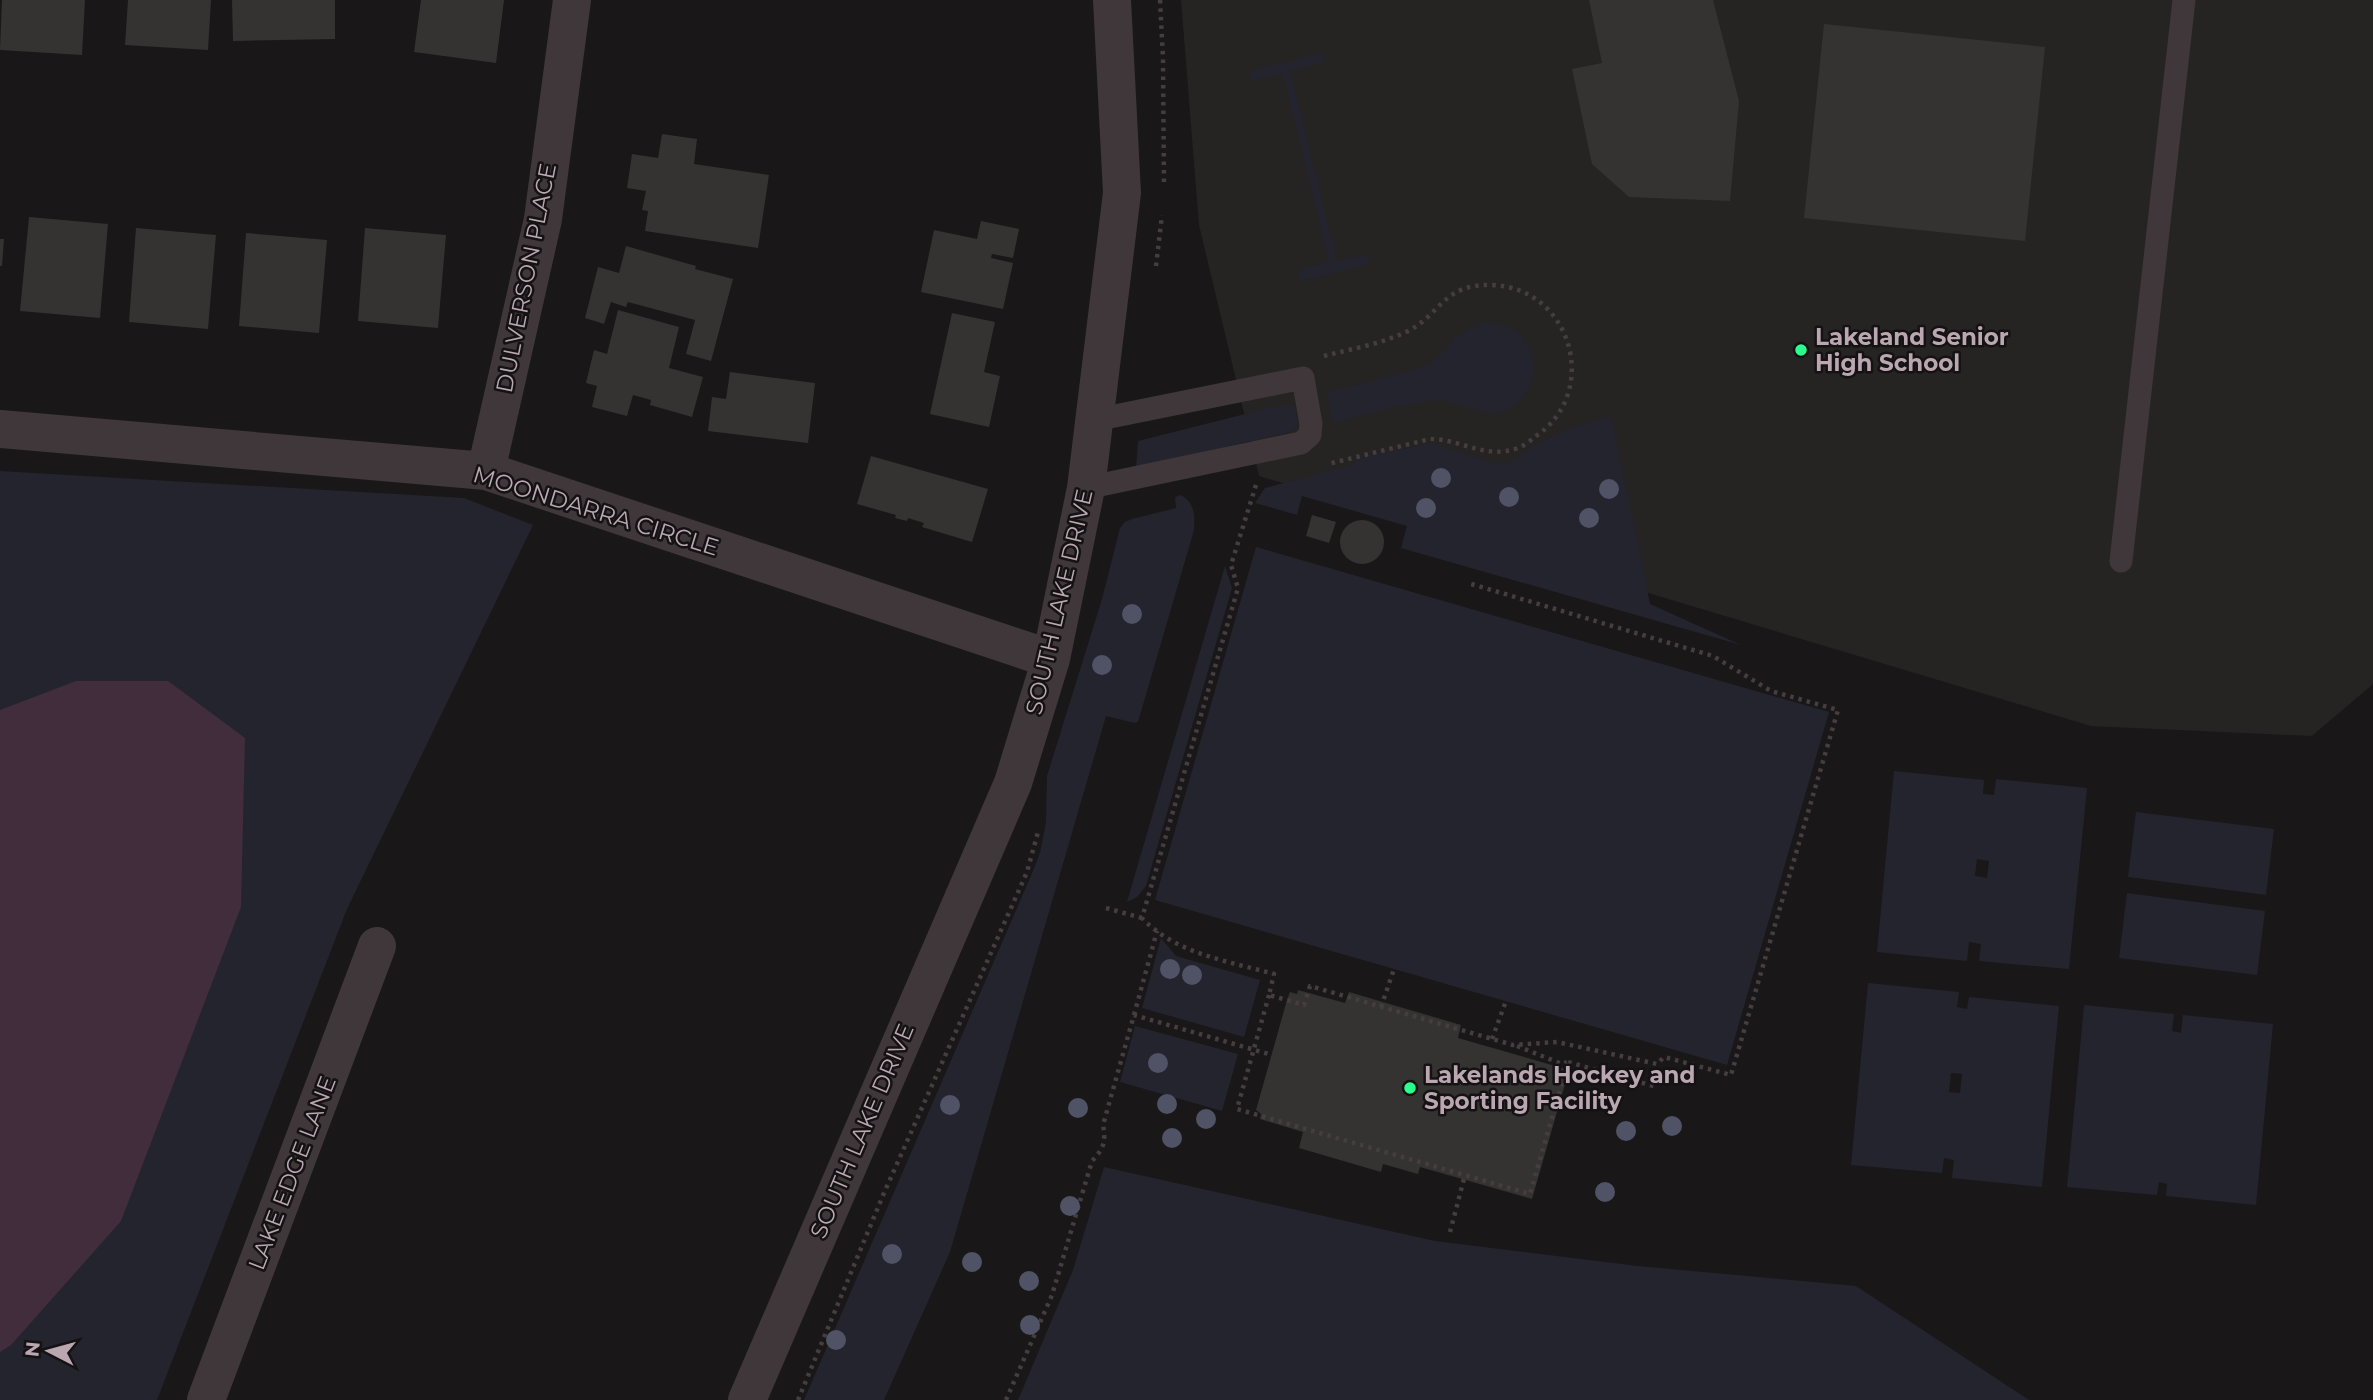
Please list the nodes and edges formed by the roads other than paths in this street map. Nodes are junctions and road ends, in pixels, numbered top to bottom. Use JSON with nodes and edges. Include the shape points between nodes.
{"nodes":[{"id":1,"x":572,"y":0,"type":"edge"},
{"id":2,"x":1112,"y":0,"type":"edge"},
{"id":3,"x":2184,"y":0,"type":"edge"},
{"id":4,"x":1095,"y":420,"type":"junction"},
{"id":5,"x":0,"y":429,"type":"edge"},
{"id":6,"x":486,"y":471,"type":"junction"},
{"id":7,"x":1086,"y":488,"type":"junction"},
{"id":8,"x":2121,"y":561,"type":"dead end"},
{"id":9,"x":1051,"y":659,"type":"junction"},
{"id":10,"x":377,"y":946,"type":"dead end"},
{"id":11,"x":206,"y":1400,"type":"edge"},
{"id":12,"x":747,"y":1400,"type":"edge"}],
"edges":[{"from":1,"to":6,"type":"street","name":"DULVERSON PLACE","via":[[543,219]]},
{"from":2,"to":4,"type":"street","name":"SOUTH LAKE DRIVE","via":[[1122,193]]},
{"from":3,"to":8,"type":"lane"},
{"from":4,"to":7,"type":"street","name":"SOUTH LAKE DRIVE"},
{"from":4,"to":7,"type":"lane","via":[[1303,378],[1311,424],[1310,435],[1301,443]]},
{"from":5,"to":6,"type":"street","name":"MOONDARRA CIRCLE"},
{"from":6,"to":9,"type":"street","name":"MOONDARRA CIRCLE"},
{"from":7,"to":9,"type":"street","name":"SOUTH LAKE DRIVE"},
{"from":9,"to":12,"type":"street","name":"SOUTH LAKE DRIVE","via":[[1013,783]]},
{"from":10,"to":11,"type":"street","name":"LAKE EDGE LANE"}]}
